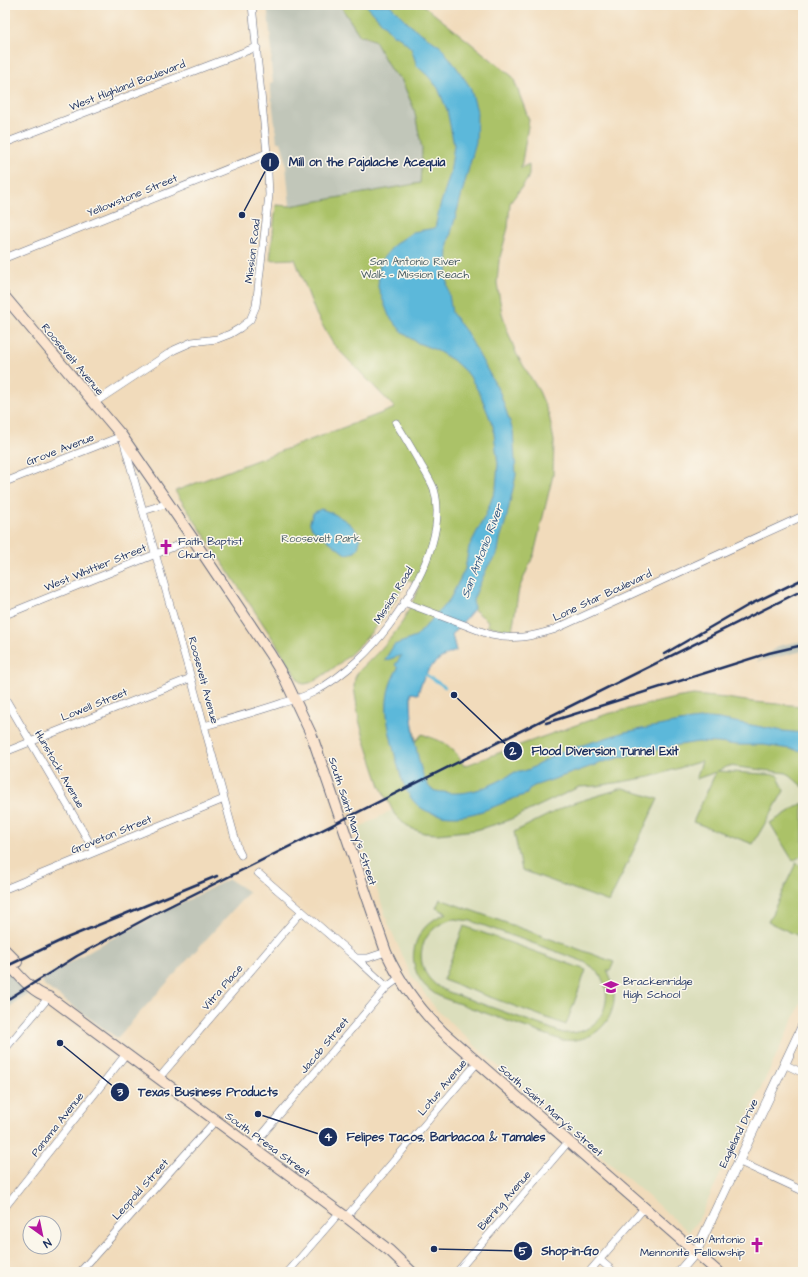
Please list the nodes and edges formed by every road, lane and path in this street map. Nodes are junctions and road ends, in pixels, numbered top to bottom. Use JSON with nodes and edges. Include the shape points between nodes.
{"nodes":[{"id":1,"x":252,"y":5,"type":"edge"},
{"id":2,"x":257,"y":47,"type":"junction"},
{"id":3,"x":5,"y":143,"type":"edge"},
{"id":4,"x":267,"y":153,"type":"junction"},
{"id":5,"x":5,"y":258,"type":"edge"},
{"id":6,"x":5,"y":297,"type":"edge"},
{"id":7,"x":94,"y":403,"type":"junction"},
{"id":8,"x":396,"y":423,"type":"dead end"},
{"id":9,"x":122,"y":436,"type":"junction"},
{"id":10,"x":6,"y":480,"type":"edge"},
{"id":11,"x":169,"y":503,"type":"junction"},
{"id":12,"x":143,"y":511,"type":"junction"},
{"id":13,"x":803,"y":516,"type":"edge"},
{"id":14,"x":193,"y":539,"type":"junction"},
{"id":15,"x":156,"y":554,"type":"junction"},
{"id":16,"x":404,"y":602,"type":"junction"},
{"id":17,"x":5,"y":616,"type":"edge"},
{"id":18,"x":191,"y":678,"type":"junction"},
{"id":19,"x":5,"y":698,"type":"edge"},
{"id":20,"x":295,"y":699,"type":"junction"},
{"id":21,"x":204,"y":726,"type":"junction"},
{"id":22,"x":31,"y":741,"type":"junction"},
{"id":23,"x":5,"y":752,"type":"edge"},
{"id":24,"x":224,"y":799,"type":"junction"},
{"id":25,"x":95,"y":852,"type":"junction"},
{"id":26,"x":241,"y":855,"type":"dead end"},
{"id":27,"x":258,"y":872,"type":"dead end"},
{"id":28,"x":5,"y":889,"type":"edge"},
{"id":29,"x":302,"y":910,"type":"junction"},
{"id":30,"x":5,"y":950,"type":"edge"},
{"id":31,"x":386,"y":952,"type":"junction"},
{"id":32,"x":356,"y":958,"type":"junction"},
{"id":33,"x":5,"y":960,"type":"edge"},
{"id":34,"x":399,"y":978,"type":"junction"},
{"id":35,"x":387,"y":987,"type":"junction"},
{"id":36,"x":49,"y":997,"type":"junction"},
{"id":37,"x":803,"y":1025,"type":"edge"},
{"id":38,"x":5,"y":1049,"type":"edge"},
{"id":39,"x":126,"y":1054,"type":"junction"},
{"id":40,"x":477,"y":1063,"type":"junction"},
{"id":41,"x":784,"y":1064,"type":"junction"},
{"id":42,"x":803,"y":1073,"type":"edge"},
{"id":43,"x":159,"y":1078,"type":"junction"},
{"id":44,"x":216,"y":1120,"type":"junction"},
{"id":45,"x":569,"y":1141,"type":"junction"},
{"id":46,"x":252,"y":1147,"type":"junction"},
{"id":47,"x":738,"y":1161,"type":"junction"},
{"id":48,"x":803,"y":1191,"type":"edge"},
{"id":49,"x":645,"y":1207,"type":"junction"},
{"id":50,"x":5,"y":1208,"type":"edge"},
{"id":51,"x":343,"y":1214,"type":"junction"},
{"id":52,"x":696,"y":1252,"type":"junction"},
{"id":53,"x":600,"y":1260,"type":"junction"},
{"id":54,"x":80,"y":1272,"type":"edge"},
{"id":55,"x":288,"y":1272,"type":"edge"},
{"id":56,"x":412,"y":1272,"type":"edge"},
{"id":57,"x":457,"y":1272,"type":"edge"},
{"id":58,"x":589,"y":1272,"type":"edge"},
{"id":59,"x":614,"y":1272,"type":"edge"},
{"id":60,"x":678,"y":1272,"type":"edge"},
{"id":61,"x":718,"y":1272,"type":"edge"}],
"edges":[{"from":1,"to":2,"type":"street","name":"Mission Road"},
{"from":2,"to":3,"type":"street","name":"West Highland Boulevard"},
{"from":2,"to":4,"type":"street","name":"Mission Road"},
{"from":4,"to":5,"type":"street","name":"Yellowstone Street"},
{"from":4,"to":7,"type":"street","name":"Mission Road","via":[[269,194],[266,226],[256,306],[250,320],[230,334],[217,339],[192,342],[174,350]]},
{"from":6,"to":7,"type":"main road","name":"Roosevelt Avenue"},
{"from":7,"to":9,"type":"main road","name":"Roosevelt Avenue"},
{"from":8,"to":16,"type":"street","name":"Mission Road","via":[[428,478],[436,502],[433,543],[425,564]]},
{"from":9,"to":10,"type":"street","name":"Grove Avenue"},
{"from":9,"to":11,"type":"main road","name":"Roosevelt Avenue"},
{"from":9,"to":12,"type":"street","name":"Roosevelt Avenue"},
{"from":11,"to":12,"type":"street"},
{"from":11,"to":14,"type":"main road","name":"Roosevelt Avenue"},
{"from":12,"to":15,"type":"street","name":"Roosevelt Avenue"},
{"from":13,"to":16,"type":"street","name":"Lone Star Boulevard","via":[[553,630],[530,637],[505,638]]},
{"from":14,"to":15,"type":"street","name":"West Whittier Street"},
{"from":14,"to":20,"type":"main road","name":"Roosevelt Avenue","via":[[271,656]]},
{"from":15,"to":17,"type":"street","name":"West Whittier Street"},
{"from":15,"to":18,"type":"street","name":"Roosevelt Avenue"},
{"from":16,"to":20,"type":"street","name":"Mission Road","via":[[391,622],[358,660],[315,691]]},
{"from":18,"to":21,"type":"street","name":"Roosevelt Avenue"},
{"from":18,"to":22,"type":"street","name":"Lowell Street"},
{"from":19,"to":22,"type":"street","name":"Hunstock Avenue"},
{"from":20,"to":21,"type":"street","name":"Mission Road"},
{"from":20,"to":31,"type":"main road","name":"South Saint Mary's Street","via":[[312,736]]},
{"from":21,"to":24,"type":"street","name":"Roosevelt Avenue"},
{"from":22,"to":23,"type":"street","name":"Lowell Street"},
{"from":22,"to":25,"type":"street","name":"Hunstock Avenue"},
{"from":24,"to":25,"type":"street","name":"Groveton Street"},
{"from":24,"to":26,"type":"street","name":"Roosevelt Avenue"},
{"from":25,"to":28,"type":"street","name":"Groveton Street"},
{"from":27,"to":29,"type":"street"},
{"from":29,"to":32,"type":"street"},
{"from":29,"to":43,"type":"street","name":"Vitra Place"},
{"from":30,"to":36,"type":"main road","name":"South Presa Street"},
{"from":31,"to":32,"type":"street","via":[[368,958]]},
{"from":31,"to":34,"type":"main road","name":"South Saint Mary's Street"},
{"from":32,"to":35,"type":"street"},
{"from":33,"to":36,"type":"main road","name":"South Presa Street","via":[[36,990]]},
{"from":34,"to":35,"type":"street","name":"Jacob Street"},
{"from":34,"to":40,"type":"main road","name":"South Saint Mary's Street","via":[[427,1017]]},
{"from":35,"to":46,"type":"street","name":"Jacob Street"},
{"from":36,"to":38,"type":"street"},
{"from":36,"to":39,"type":"main road","name":"South Presa Street"},
{"from":37,"to":41,"type":"street","name":"Eagleland Drive"},
{"from":39,"to":43,"type":"main road","name":"South Presa Street"},
{"from":39,"to":50,"type":"street","name":"Panama Avenue"},
{"from":40,"to":45,"type":"main road","name":"South Saint Mary's Street"},
{"from":40,"to":51,"type":"street","name":"Lotus Avenue"},
{"from":41,"to":42,"type":"street"},
{"from":41,"to":47,"type":"street","name":"Eagleland Drive"},
{"from":43,"to":44,"type":"main road","name":"South Presa Street"},
{"from":44,"to":46,"type":"main road","name":"South Presa Street"},
{"from":44,"to":54,"type":"street","name":"Leopold Street"},
{"from":45,"to":49,"type":"main road","name":"South Saint Mary's Street"},
{"from":45,"to":57,"type":"street","name":"Biering Avenue"},
{"from":46,"to":51,"type":"main road","name":"South Presa Street"},
{"from":47,"to":48,"type":"street"},
{"from":47,"to":52,"type":"street","name":"Eagleland Drive"},
{"from":49,"to":52,"type":"main road","name":"South Saint Mary's Street"},
{"from":49,"to":53,"type":"street"},
{"from":51,"to":55,"type":"street","name":"Lotus Avenue"},
{"from":51,"to":56,"type":"main road","name":"South Presa Street"},
{"from":52,"to":60,"type":"street","name":"Eagleland Drive"},
{"from":52,"to":61,"type":"main road","name":"South Saint Mary's Street"},
{"from":53,"to":58,"type":"street"},
{"from":53,"to":59,"type":"street"}]}
